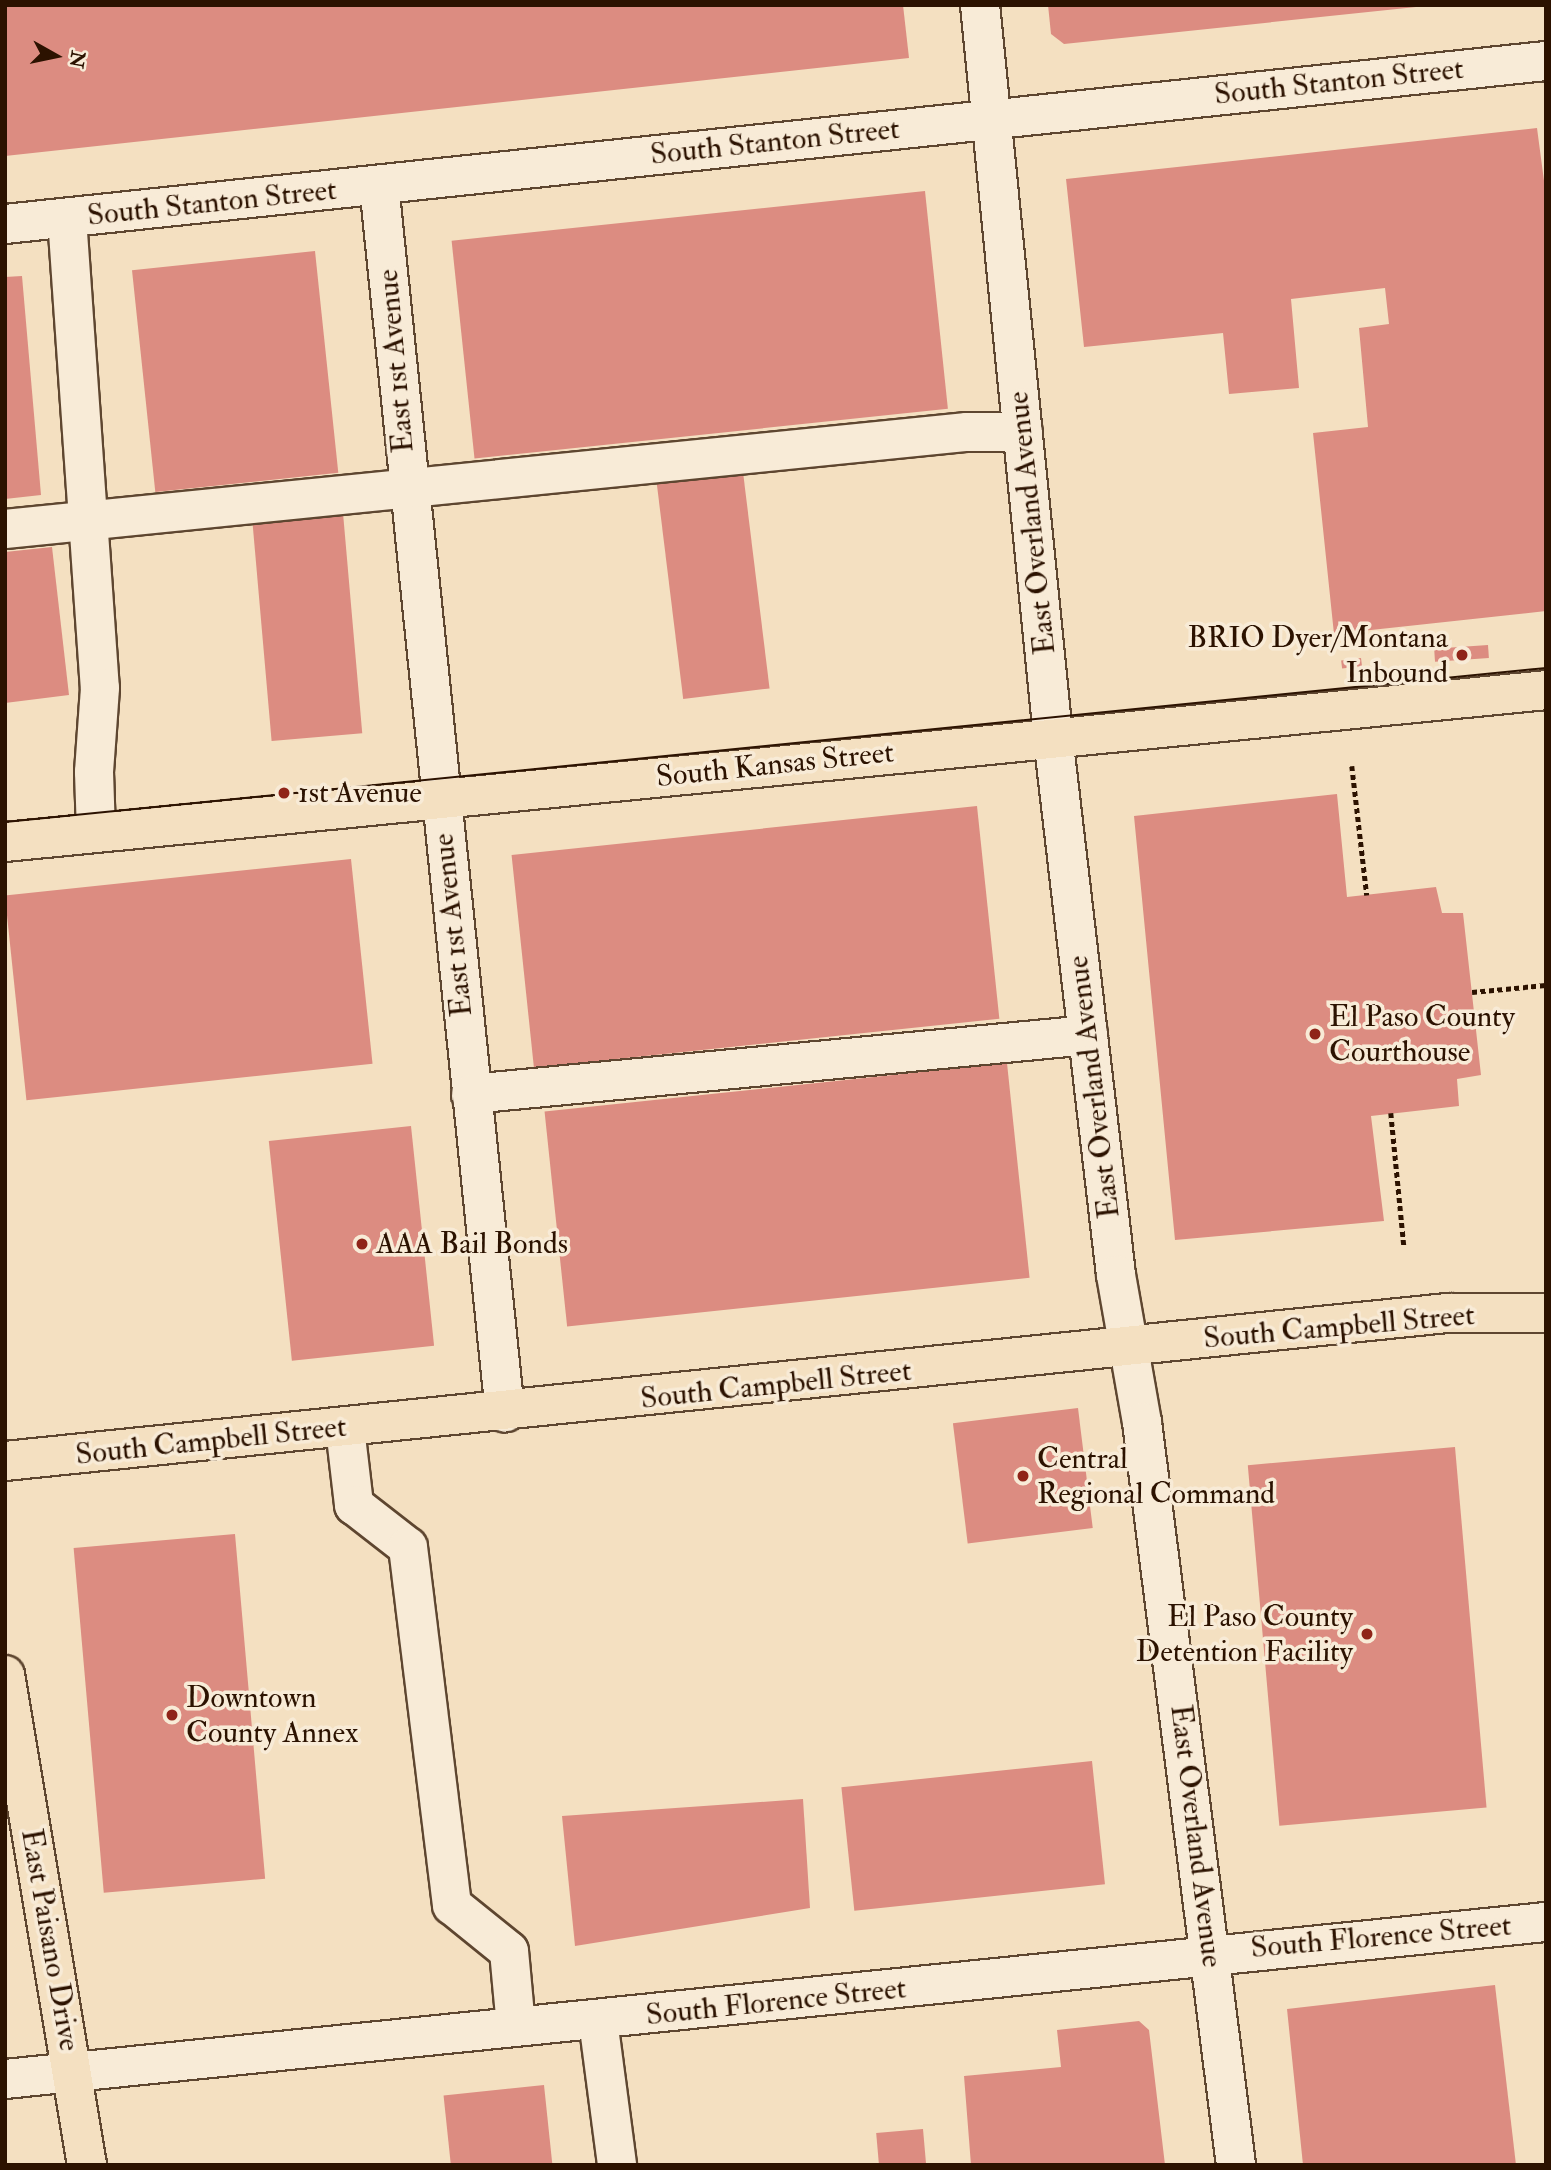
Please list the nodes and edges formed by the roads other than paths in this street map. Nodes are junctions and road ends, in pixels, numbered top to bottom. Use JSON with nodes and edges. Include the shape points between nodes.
{"nodes":[{"id":1,"x":980,"y":5,"type":"edge"},
{"id":2,"x":1546,"y":61,"type":"edge"},
{"id":3,"x":991,"y":118,"type":"junction"},
{"id":4,"x":379,"y":185,"type":"junction"},
{"id":5,"x":67,"y":218,"type":"junction"},
{"id":6,"x":5,"y":224,"type":"edge"},
{"id":7,"x":1024,"y":432,"type":"junction"},
{"id":8,"x":408,"y":486,"type":"junction"},
{"id":9,"x":90,"y":520,"type":"junction"},
{"id":10,"x":5,"y":529,"type":"edge"},
{"id":11,"x":1546,"y":690,"type":"edge"},
{"id":12,"x":1053,"y":737,"type":"junction"},
{"id":13,"x":440,"y":799,"type":"junction"},
{"id":14,"x":96,"y":833,"type":"junction"},
{"id":15,"x":5,"y":842,"type":"edge"},
{"id":16,"x":1088,"y":1035,"type":"junction"},
{"id":17,"x":471,"y":1094,"type":"junction"},
{"id":18,"x":1546,"y":1313,"type":"edge"},
{"id":19,"x":1130,"y":1346,"type":"junction"},
{"id":20,"x":505,"y":1413,"type":"junction"},
{"id":21,"x":345,"y":1427,"type":"junction"},
{"id":22,"x":5,"y":1461,"type":"edge"},
{"id":23,"x":5,"y":1675,"type":"edge"},
{"id":24,"x":1546,"y":1922,"type":"edge"},
{"id":25,"x":1211,"y":1952,"type":"junction"},
{"id":26,"x":598,"y":2020,"type":"junction"},
{"id":27,"x":516,"y":2026,"type":"junction"},
{"id":28,"x":72,"y":2071,"type":"junction"},
{"id":29,"x":5,"y":2079,"type":"edge"},
{"id":30,"x":87,"y":2165,"type":"edge"},
{"id":31,"x":617,"y":2165,"type":"edge"},
{"id":32,"x":1236,"y":2165,"type":"edge"}],
"edges":[{"from":1,"to":3,"type":"street","name":"East Overland Avenue"},
{"from":2,"to":3,"type":"street","name":"South Stanton Street"},
{"from":3,"to":4,"type":"street","name":"South Stanton Street"},
{"from":3,"to":7,"type":"street","name":"East Overland Avenue"},
{"from":4,"to":5,"type":"street","name":"South Stanton Street"},
{"from":4,"to":8,"type":"street","name":"East 1st Avenue"},
{"from":5,"to":6,"type":"street","name":"South Stanton Street"},
{"from":5,"to":9,"type":"street"},
{"from":7,"to":8,"type":"street","via":[[967,432]]},
{"from":7,"to":12,"type":"street","name":"East Overland Avenue"},
{"from":8,"to":9,"type":"street"},
{"from":8,"to":13,"type":"street","name":"East 1st Avenue"},
{"from":9,"to":10,"type":"street"},
{"from":9,"to":14,"type":"street","via":[[100,688],[93,772]]},
{"from":11,"to":12,"type":"main road","name":"South Kansas Street"},
{"from":12,"to":13,"type":"main road","name":"South Kansas Street"},
{"from":12,"to":16,"type":"street","name":"East Overland Avenue"},
{"from":13,"to":14,"type":"main road","name":"South Kansas Street"},
{"from":13,"to":17,"type":"street","name":"East 1st Avenue"},
{"from":14,"to":15,"type":"main road","name":"South Kansas Street"},
{"from":16,"to":17,"type":"street"},
{"from":16,"to":19,"type":"street","name":"East Overland Avenue","via":[[1116,1275]]},
{"from":17,"to":20,"type":"street","name":"East 1st Avenue"},
{"from":18,"to":19,"type":"main road","name":"South Campbell Street","via":[[1448,1313]]},
{"from":19,"to":20,"type":"main road","name":"South Campbell Street"},
{"from":19,"to":25,"type":"street","name":"East Overland Avenue"},
{"from":20,"to":21,"type":"main road","name":"South Campbell Street"},
{"from":21,"to":22,"type":"main road","name":"South Campbell Street"},
{"from":21,"to":27,"type":"street","via":[[354,1505],[408,1547],[452,1905],[509,1951]]},
{"from":23,"to":28,"type":"main road","name":"East Paisano Drive"},
{"from":24,"to":25,"type":"street","name":"South Florence Street"},
{"from":25,"to":26,"type":"street","name":"South Florence Street"},
{"from":25,"to":32,"type":"street","name":"East Overland Avenue"},
{"from":26,"to":27,"type":"street","name":"South Florence Street"},
{"from":26,"to":31,"type":"street"},
{"from":27,"to":28,"type":"street","name":"South Florence Street"},
{"from":28,"to":29,"type":"street","name":"South Florence Street"},
{"from":28,"to":30,"type":"main road","name":"East Paisano Drive"}]}
